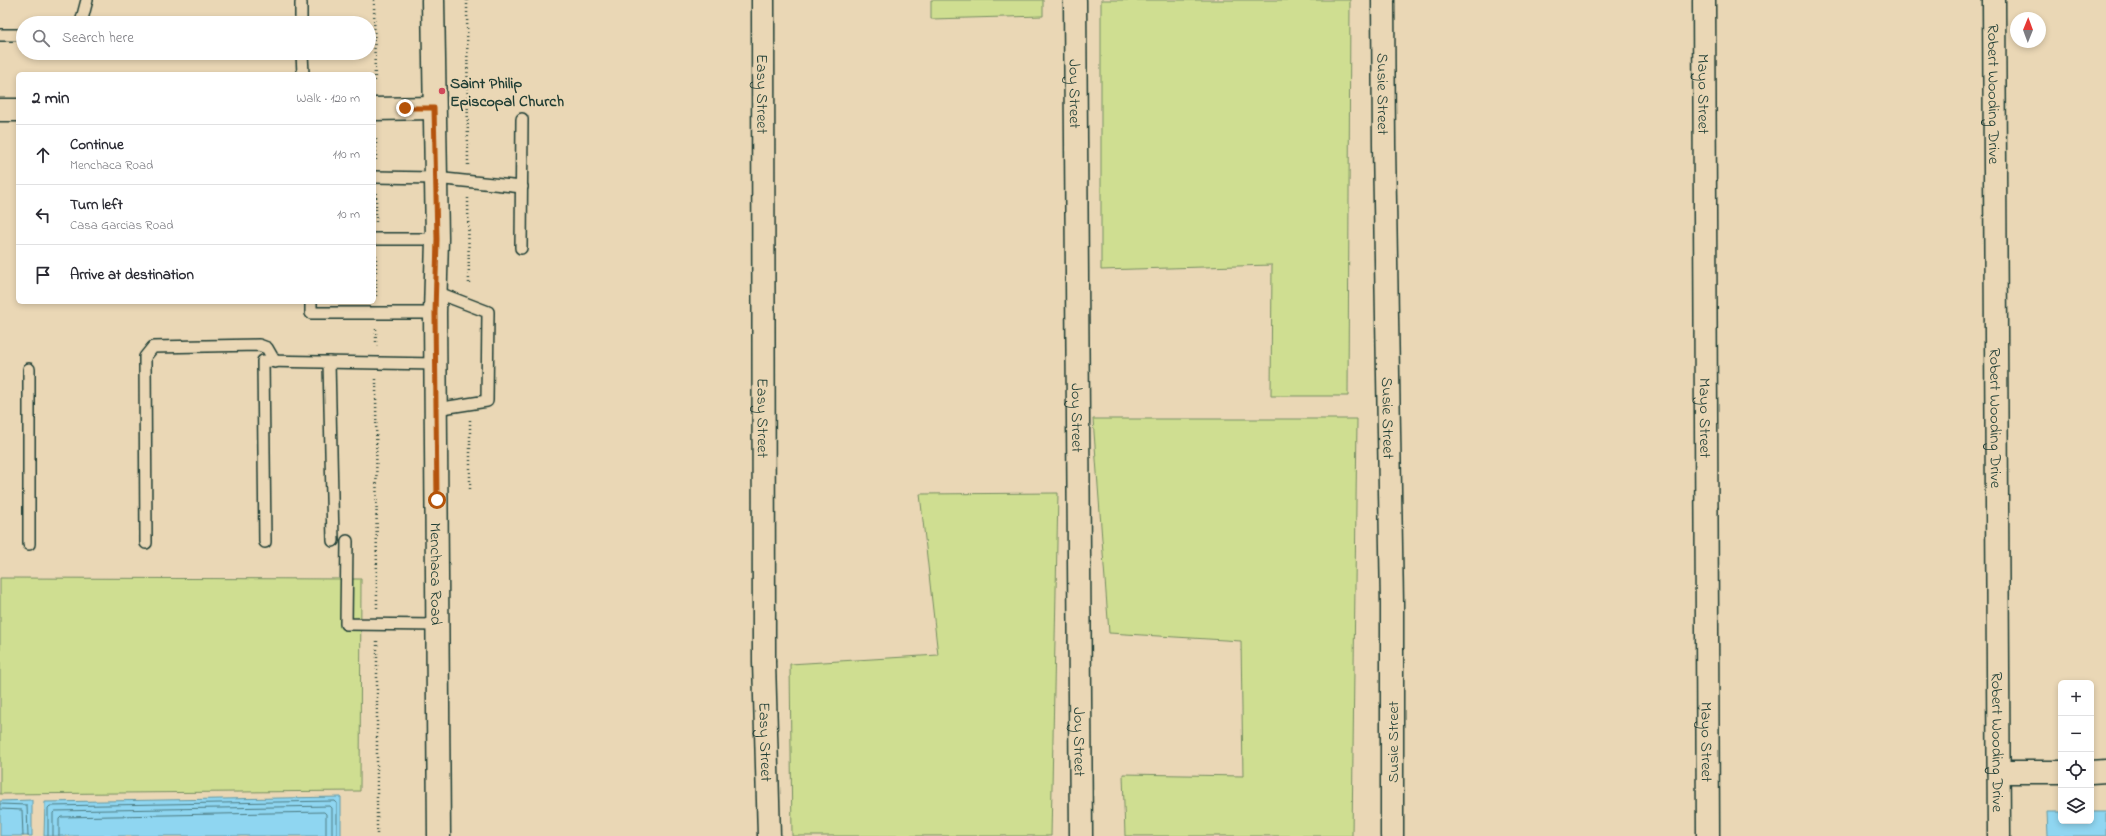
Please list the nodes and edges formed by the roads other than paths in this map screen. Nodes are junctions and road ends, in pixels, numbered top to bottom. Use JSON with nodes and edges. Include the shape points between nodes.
{"nodes":[{"id":1,"x":87,"y":0,"type":"edge"},
{"id":2,"x":433,"y":0,"type":"edge"},
{"id":3,"x":763,"y":0,"type":"edge"},
{"id":4,"x":1075,"y":0,"type":"edge"},
{"id":5,"x":1383,"y":0,"type":"edge"},
{"id":6,"x":1704,"y":0,"type":"edge"},
{"id":7,"x":1994,"y":0,"type":"edge"},
{"id":8,"x":301,"y":3,"type":"dead end"},
{"id":9,"x":83,"y":16,"type":"edge"},
{"id":10,"x":301,"y":16,"type":"edge"},
{"id":11,"x":0,"y":35,"type":"edge"},
{"id":12,"x":16,"y":35,"type":"edge"},
{"id":13,"x":302,"y":60,"type":"edge"},
{"id":14,"x":303,"y":72,"type":"edge"},
{"id":15,"x":434,"y":108,"type":"junction"},
{"id":16,"x":376,"y":109,"type":"edge"},
{"id":17,"x":0,"y":110,"type":"edge"},
{"id":18,"x":16,"y":110,"type":"edge"},
{"id":19,"x":522,"y":119,"type":"dead end"},
{"id":20,"x":376,"y":177,"type":"edge"},
{"id":21,"x":435,"y":178,"type":"junction"},
{"id":22,"x":522,"y":187,"type":"junction"},
{"id":23,"x":376,"y":239,"type":"edge"},
{"id":24,"x":437,"y":239,"type":"junction"},
{"id":25,"x":520,"y":248,"type":"dead end"},
{"id":26,"x":436,"y":292,"type":"junction"},
{"id":27,"x":311,"y":304,"type":"edge"},
{"id":28,"x":435,"y":313,"type":"junction"},
{"id":29,"x":275,"y":362,"type":"junction"},
{"id":30,"x":329,"y":362,"type":"junction"},
{"id":31,"x":436,"y":364,"type":"junction"},
{"id":32,"x":29,"y":369,"type":"dead end"},
{"id":33,"x":436,"y":409,"type":"junction"},
{"id":34,"x":333,"y":541,"type":"dead end"},
{"id":35,"x":347,"y":541,"type":"dead end"},
{"id":36,"x":265,"y":542,"type":"dead end"},
{"id":37,"x":146,"y":543,"type":"dead end"},
{"id":38,"x":29,"y":544,"type":"dead end"},
{"id":39,"x":438,"y":626,"type":"junction"},
{"id":40,"x":2106,"y":771,"type":"edge"},
{"id":41,"x":2000,"y":772,"type":"junction"},
{"id":42,"x":2058,"y":772,"type":"edge"},
{"id":43,"x":2094,"y":772,"type":"edge"},
{"id":44,"x":439,"y":836,"type":"edge"},
{"id":45,"x":770,"y":836,"type":"edge"},
{"id":46,"x":1082,"y":836,"type":"edge"},
{"id":47,"x":1392,"y":836,"type":"edge"},
{"id":48,"x":1708,"y":836,"type":"edge"},
{"id":49,"x":1999,"y":836,"type":"edge"}],
"edges":[{"from":1,"to":9,"type":"lane"},
{"from":2,"to":15,"type":"street","name":"Menchaca Road"},
{"from":3,"to":45,"type":"street","name":"Easy Street","via":[[764,654]]},
{"from":4,"to":46,"type":"street","name":"Joy Street"},
{"from":5,"to":47,"type":"street","name":"Susie Street","via":[[1392,604]]},
{"from":6,"to":48,"type":"street","name":"Mayo Street"},
{"from":7,"to":41,"type":"street","name":"Robert Wooding Drive"},
{"from":8,"to":10,"type":"lane"},
{"from":11,"to":12,"type":"lane"},
{"from":13,"to":14,"type":"lane"},
{"from":15,"to":16,"type":"street"},
{"from":15,"to":21,"type":"street","name":"Menchaca Road"},
{"from":17,"to":18,"type":"street"},
{"from":19,"to":22,"type":"lane"},
{"from":20,"to":21,"type":"lane"},
{"from":21,"to":22,"type":"lane"},
{"from":21,"to":24,"type":"street","name":"Menchaca Road"},
{"from":22,"to":25,"type":"lane"},
{"from":23,"to":24,"type":"lane"},
{"from":24,"to":26,"type":"street","name":"Menchaca Road"},
{"from":26,"to":28,"type":"street","name":"Menchaca Road"},
{"from":26,"to":33,"type":"lane","via":[[488,312],[487,401]]},
{"from":27,"to":28,"type":"lane","via":[[311,313]]},
{"from":28,"to":31,"type":"street","name":"Menchaca Road"},
{"from":29,"to":30,"type":"lane"},
{"from":29,"to":36,"type":"lane","via":[[263,361]]},
{"from":29,"to":37,"type":"lane","via":[[267,348],[260,345],[154,347],[145,357]]},
{"from":30,"to":31,"type":"lane"},
{"from":30,"to":34,"type":"lane"},
{"from":31,"to":33,"type":"street","name":"Menchaca Road"},
{"from":32,"to":38,"type":"lane"},
{"from":33,"to":39,"type":"street","name":"Menchaca Road"},
{"from":35,"to":39,"type":"lane","via":[[346,624]]},
{"from":39,"to":44,"type":"street","name":"Menchaca Road"},
{"from":40,"to":43,"type":"street"},
{"from":41,"to":42,"type":"street"},
{"from":41,"to":49,"type":"street","name":"Robert Wooding Drive"}]}
